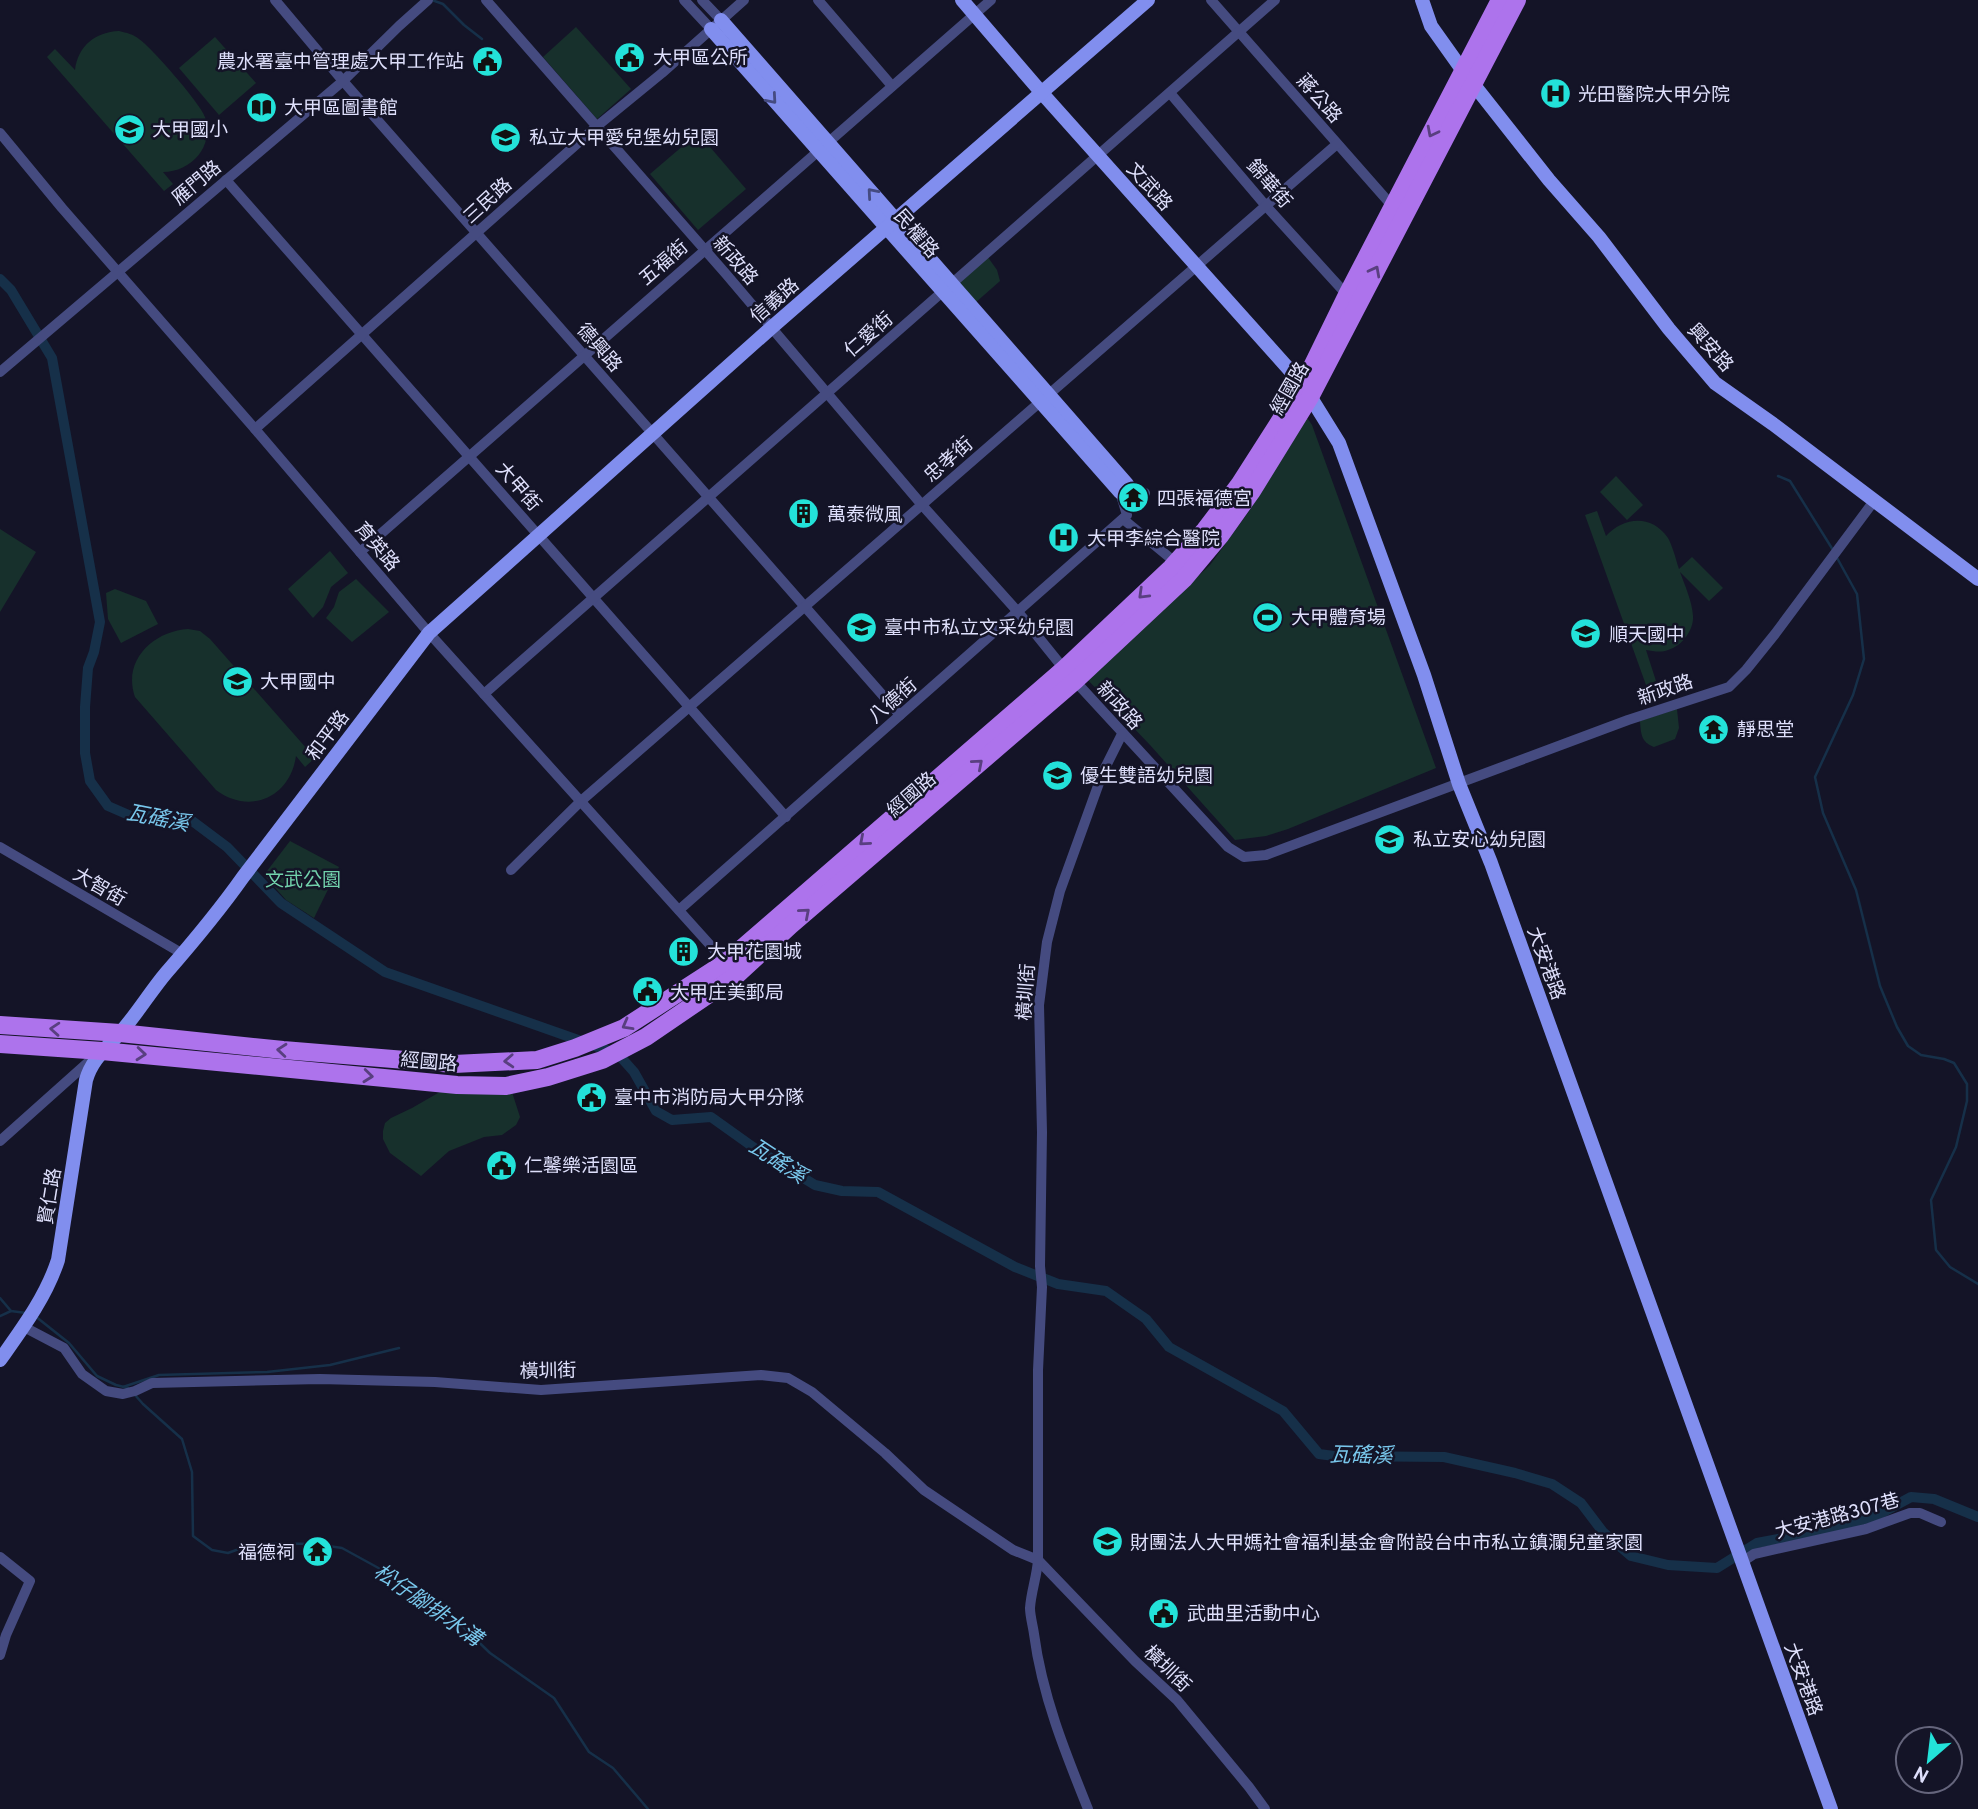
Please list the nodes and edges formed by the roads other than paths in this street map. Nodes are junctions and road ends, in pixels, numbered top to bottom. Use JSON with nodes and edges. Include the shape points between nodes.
{"nodes":[{"id":1,"x":275,"y":0,"type":"edge"},
{"id":2,"x":428,"y":0,"type":"edge"},
{"id":3,"x":485,"y":0,"type":"edge"},
{"id":4,"x":684,"y":0,"type":"edge"},
{"id":5,"x":702,"y":0,"type":"edge"},
{"id":6,"x":744,"y":0,"type":"edge"},
{"id":7,"x":818,"y":0,"type":"edge"},
{"id":8,"x":962,"y":0,"type":"edge"},
{"id":9,"x":991,"y":0,"type":"edge"},
{"id":10,"x":1148,"y":0,"type":"edge"},
{"id":11,"x":1212,"y":0,"type":"edge"},
{"id":12,"x":1275,"y":0,"type":"edge"},
{"id":13,"x":1422,"y":0,"type":"edge"},
{"id":14,"x":1500,"y":0,"type":"edge"},
{"id":15,"x":1517,"y":0,"type":"edge"},
{"id":16,"x":975,"y":14,"type":"junction"},
{"id":17,"x":715,"y":25,"type":"junction"},
{"id":18,"x":1239,"y":32,"type":"junction"},
{"id":19,"x":1468,"y":76,"type":"junction"},
{"id":20,"x":343,"y":81,"type":"junction"},
{"id":21,"x":892,"y":86,"type":"junction"},
{"id":22,"x":1041,"y":92,"type":"junction"},
{"id":23,"x":1170,"y":93,"type":"junction"},
{"id":24,"x":596,"y":127,"type":"junction"},
{"id":25,"x":0,"y":133,"type":"edge"},
{"id":26,"x":1337,"y":144,"type":"junction"},
{"id":27,"x":823,"y":146,"type":"junction"},
{"id":28,"x":1098,"y":156,"type":"junction"},
{"id":29,"x":226,"y":180,"type":"junction"},
{"id":30,"x":1266,"y":206,"type":"junction"},
{"id":31,"x":1399,"y":210,"type":"junction"},
{"id":32,"x":890,"y":223,"type":"junction"},
{"id":33,"x":476,"y":233,"type":"junction"},
{"id":34,"x":704,"y":250,"type":"junction"},
{"id":35,"x":1196,"y":266,"type":"junction"},
{"id":36,"x":118,"y":270,"type":"junction"},
{"id":37,"x":947,"y":288,"type":"junction"},
{"id":38,"x":1346,"y":295,"type":"junction"},
{"id":39,"x":771,"y":328,"type":"junction"},
{"id":40,"x":362,"y":334,"type":"junction"},
{"id":41,"x":584,"y":355,"type":"junction"},
{"id":42,"x":0,"y":372,"type":"edge"},
{"id":43,"x":1306,"y":391,"type":"junction"},
{"id":44,"x":827,"y":394,"type":"junction"},
{"id":45,"x":1045,"y":398,"type":"junction"},
{"id":46,"x":255,"y":429,"type":"junction"},
{"id":47,"x":652,"y":433,"type":"junction"},
{"id":48,"x":469,"y":456,"type":"junction"},
{"id":49,"x":1124,"y":488,"type":"junction"},
{"id":50,"x":1145,"y":493,"type":"dead end"},
{"id":51,"x":709,"y":497,"type":"junction"},
{"id":52,"x":1874,"y":501,"type":"junction"},
{"id":53,"x":922,"y":505,"type":"junction"},
{"id":54,"x":1125,"y":517,"type":"junction"},
{"id":55,"x":538,"y":535,"type":"junction"},
{"id":56,"x":360,"y":552,"type":"junction"},
{"id":57,"x":1175,"y":562,"type":"junction"},
{"id":58,"x":1978,"y":579,"type":"edge"},
{"id":59,"x":594,"y":598,"type":"junction"},
{"id":60,"x":805,"y":607,"type":"junction"},
{"id":61,"x":1018,"y":612,"type":"junction"},
{"id":62,"x":429,"y":633,"type":"junction"},
{"id":63,"x":1070,"y":675,"type":"junction"},
{"id":64,"x":484,"y":694,"type":"junction"},
{"id":65,"x":689,"y":707,"type":"junction"},
{"id":66,"x":900,"y":716,"type":"junction"},
{"id":67,"x":1122,"y":734,"type":"junction"},
{"id":68,"x":1459,"y":784,"type":"junction"},
{"id":69,"x":581,"y":801,"type":"junction"},
{"id":70,"x":786,"y":817,"type":"junction"},
{"id":71,"x":0,"y":847,"type":"edge"},
{"id":72,"x":511,"y":870,"type":"dead end"},
{"id":73,"x":679,"y":910,"type":"junction"},
{"id":74,"x":183,"y":954,"type":"junction"},
{"id":75,"x":731,"y":968,"type":"junction"},
{"id":76,"x":0,"y":1025,"type":"edge"},
{"id":77,"x":120,"y":1033,"type":"junction"},
{"id":78,"x":0,"y":1044,"type":"edge"},
{"id":79,"x":102,"y":1051,"type":"junction"},
{"id":80,"x":0,"y":1141,"type":"edge"},
{"id":81,"x":24,"y":1326,"type":"junction"},
{"id":82,"x":0,"y":1360,"type":"edge"},
{"id":83,"x":1941,"y":1522,"type":"dead end"},
{"id":84,"x":1740,"y":1555,"type":"junction"},
{"id":85,"x":0,"y":1557,"type":"edge"},
{"id":86,"x":1038,"y":1560,"type":"junction"},
{"id":87,"x":0,"y":1655,"type":"edge"},
{"id":88,"x":1087,"y":1809,"type":"edge"},
{"id":89,"x":1265,"y":1809,"type":"edge"},
{"id":90,"x":1831,"y":1809,"type":"edge"}],
"edges":[{"from":1,"to":20,"type":"street","name":"德興路"},
{"from":2,"to":20,"type":"street","name":"雁門路"},
{"from":3,"to":24,"type":"street","name":"新政路"},
{"from":4,"to":17,"type":"street","name":"民權路"},
{"from":5,"to":17,"type":"street","name":"民權路"},
{"from":6,"to":17,"type":"street","name":"三民路"},
{"from":7,"to":21,"type":"street"},
{"from":8,"to":16,"type":"street","name":"文武路"},
{"from":9,"to":16,"type":"street","name":"五福街"},
{"from":10,"to":22,"type":"street","name":"信義路"},
{"from":11,"to":18,"type":"street","name":"蔣公路"},
{"from":12,"to":18,"type":"street","name":"仁愛街"},
{"from":13,"to":19,"type":"street","name":"興安路","via":[[1432,26]]},
{"from":14,"to":19,"type":"main road","name":"經國路"},
{"from":15,"to":19,"type":"main road","name":"經國路"},
{"from":16,"to":21,"type":"street","name":"五福街"},
{"from":16,"to":22,"type":"street","name":"文武路"},
{"from":17,"to":24,"type":"street","name":"三民路"},
{"from":17,"to":27,"type":"street","name":"民權路"},
{"from":18,"to":23,"type":"street","name":"仁愛街"},
{"from":18,"to":26,"type":"street","name":"蔣公路"},
{"from":19,"to":31,"type":"main road","name":"經國路"},
{"from":19,"to":52,"type":"street","name":"興安路","via":[[1715,383]]},
{"from":20,"to":29,"type":"street","name":"雁門路"},
{"from":20,"to":33,"type":"street","name":"德興路"},
{"from":21,"to":27,"type":"street","name":"五福街"},
{"from":22,"to":28,"type":"street","name":"文武路"},
{"from":22,"to":32,"type":"street","name":"信義路"},
{"from":23,"to":28,"type":"street","name":"仁愛街"},
{"from":23,"to":30,"type":"street","name":"錦華街"},
{"from":24,"to":33,"type":"street","name":"三民路"},
{"from":24,"to":34,"type":"street","name":"新政路"},
{"from":25,"to":36,"type":"street","name":"育英路"},
{"from":26,"to":30,"type":"street","name":"忠孝街"},
{"from":26,"to":31,"type":"street","name":"蔣公路"},
{"from":27,"to":32,"type":"street","name":"民權路"},
{"from":27,"to":34,"type":"street","name":"五福街"},
{"from":28,"to":35,"type":"street","name":"文武路"},
{"from":28,"to":37,"type":"street","name":"仁愛街"},
{"from":29,"to":36,"type":"street","name":"雁門路"},
{"from":29,"to":40,"type":"street","name":"大甲街"},
{"from":30,"to":35,"type":"street","name":"忠孝街"},
{"from":30,"to":38,"type":"street","name":"錦華街"},
{"from":31,"to":38,"type":"main road","name":"經國路"},
{"from":43,"to":31,"type":"main road","name":"經國路","one_way":true},
{"from":32,"to":37,"type":"street","name":"民權路"},
{"from":32,"to":39,"type":"street","name":"信義路"},
{"from":33,"to":40,"type":"street","name":"三民路"},
{"from":33,"to":41,"type":"street","name":"德興路"},
{"from":34,"to":39,"type":"street","name":"新政路"},
{"from":34,"to":41,"type":"street","name":"五福街"},
{"from":35,"to":43,"type":"street","name":"文武路"},
{"from":35,"to":45,"type":"street","name":"忠孝街"},
{"from":36,"to":42,"type":"street","name":"雁門路"},
{"from":36,"to":46,"type":"street","name":"育英路"},
{"from":37,"to":44,"type":"street","name":"仁愛街"},
{"from":37,"to":45,"type":"street","name":"民權路"},
{"from":38,"to":43,"type":"main road","name":"經國路"},
{"from":39,"to":44,"type":"street","name":"新政路"},
{"from":39,"to":47,"type":"street","name":"信義路"},
{"from":40,"to":46,"type":"street","name":"三民路"},
{"from":40,"to":48,"type":"street","name":"大甲街"},
{"from":41,"to":47,"type":"street","name":"德興路"},
{"from":41,"to":48,"type":"street","name":"五福街"},
{"from":43,"to":57,"type":"main road","name":"經國路","via":[[1205,530]]},
{"from":43,"to":63,"type":"main road","name":"經國路","via":[[1252,491],[1213,545],[1184,579]]},
{"from":43,"to":68,"type":"street","name":"大安港路","via":[[1339,443]]},
{"from":44,"to":51,"type":"street","name":"仁愛街"},
{"from":44,"to":53,"type":"street","name":"新政路"},
{"from":45,"to":49,"type":"street","name":"民權路"},
{"from":45,"to":53,"type":"street","name":"忠孝街"},
{"from":46,"to":56,"type":"street","name":"育英路"},
{"from":47,"to":51,"type":"street","name":"德興路"},
{"from":47,"to":55,"type":"street","name":"信義路"},
{"from":48,"to":55,"type":"street","name":"大甲街"},
{"from":48,"to":56,"type":"street","name":"五福街"},
{"from":49,"to":50,"type":"street"},
{"from":49,"to":54,"type":"street"},
{"from":51,"to":59,"type":"street","name":"仁愛街"},
{"from":51,"to":60,"type":"street","name":"德興路"},
{"from":52,"to":58,"type":"street","name":"興安路"},
{"from":52,"to":68,"type":"street","name":"新政路","via":[[1775,634],[1729,687]]},
{"from":53,"to":60,"type":"street","name":"忠孝街"},
{"from":53,"to":61,"type":"street","name":"新政路"},
{"from":54,"to":57,"type":"street"},
{"from":54,"to":61,"type":"street","name":"八德街"},
{"from":55,"to":59,"type":"street","name":"大甲街"},
{"from":55,"to":62,"type":"street","name":"信義路"},
{"from":56,"to":62,"type":"street","name":"育英路"},
{"from":57,"to":63,"type":"main road","name":"經國路","one_way":true},
{"from":59,"to":64,"type":"street","name":"仁愛街"},
{"from":59,"to":65,"type":"street","name":"大甲街"},
{"from":60,"to":65,"type":"street","name":"忠孝街"},
{"from":60,"to":66,"type":"street","name":"德興路"},
{"from":61,"to":63,"type":"street","name":"新政路"},
{"from":61,"to":66,"type":"street","name":"八德街"},
{"from":62,"to":64,"type":"street","name":"育英路"},
{"from":62,"to":74,"type":"street","name":"和平路"},
{"from":63,"to":67,"type":"street","name":"新政路"},
{"from":63,"to":75,"type":"main road","name":"經國路","via":[[791,925]]},
{"from":64,"to":69,"type":"street","name":"育英路"},
{"from":65,"to":69,"type":"street","name":"忠孝街"},
{"from":65,"to":70,"type":"street","name":"大甲街"},
{"from":66,"to":70,"type":"street","name":"八德街"},
{"from":67,"to":68,"type":"street","name":"新政路","via":[[1228,847],[1244,858],[1266,855]]},
{"from":67,"to":86,"type":"street","name":"橫圳街","via":[[1103,772],[1060,891],[1047,942],[1039,1005],[1042,1287]]},
{"from":68,"to":84,"type":"street","name":"大安港路"},
{"from":69,"to":72,"type":"street","name":"忠孝街"},
{"from":69,"to":73,"type":"street","name":"育英路"},
{"from":70,"to":73,"type":"street","name":"八德街"},
{"from":71,"to":74,"type":"street","name":"大智街"},
{"from":73,"to":75,"type":"street","name":"育英路"},
{"from":74,"to":77,"type":"street"},
{"from":75,"to":77,"type":"main road","name":"經國路","one_way":true,"via":[[630,1025],[537,1060],[454,1064]]},
{"from":79,"to":75,"type":"main road","name":"經國路","one_way":true,"via":[[506,1086],[548,1077],[623,1050],[646,1037]]},
{"from":77,"to":76,"type":"main road","name":"經國路","one_way":true},
{"from":77,"to":79,"type":"street","name":"賢仁路"},
{"from":78,"to":79,"type":"main road","name":"經國路"},
{"from":79,"to":80,"type":"street"},
{"from":79,"to":81,"type":"street","name":"賢仁路","via":[[86,1080],[58,1260]]},
{"from":81,"to":82,"type":"street","name":"賢仁路"},
{"from":81,"to":86,"type":"street","name":"橫圳街","via":[[64,1348],[82,1374],[106,1391],[123,1394],[152,1383],[320,1378],[541,1390],[788,1378],[812,1391],[925,1490],[1013,1550]]},
{"from":83,"to":84,"type":"street","name":"大安港路307巷","via":[[1910,1513],[1866,1529]]},
{"from":84,"to":90,"type":"street","name":"大安港路"},
{"from":85,"to":87,"type":"street","via":[[30,1581]]},
{"from":86,"to":88,"type":"street","via":[[1030,1607],[1036,1655]]},
{"from":86,"to":89,"type":"street","name":"橫圳街","via":[[1177,1700]]}]}
